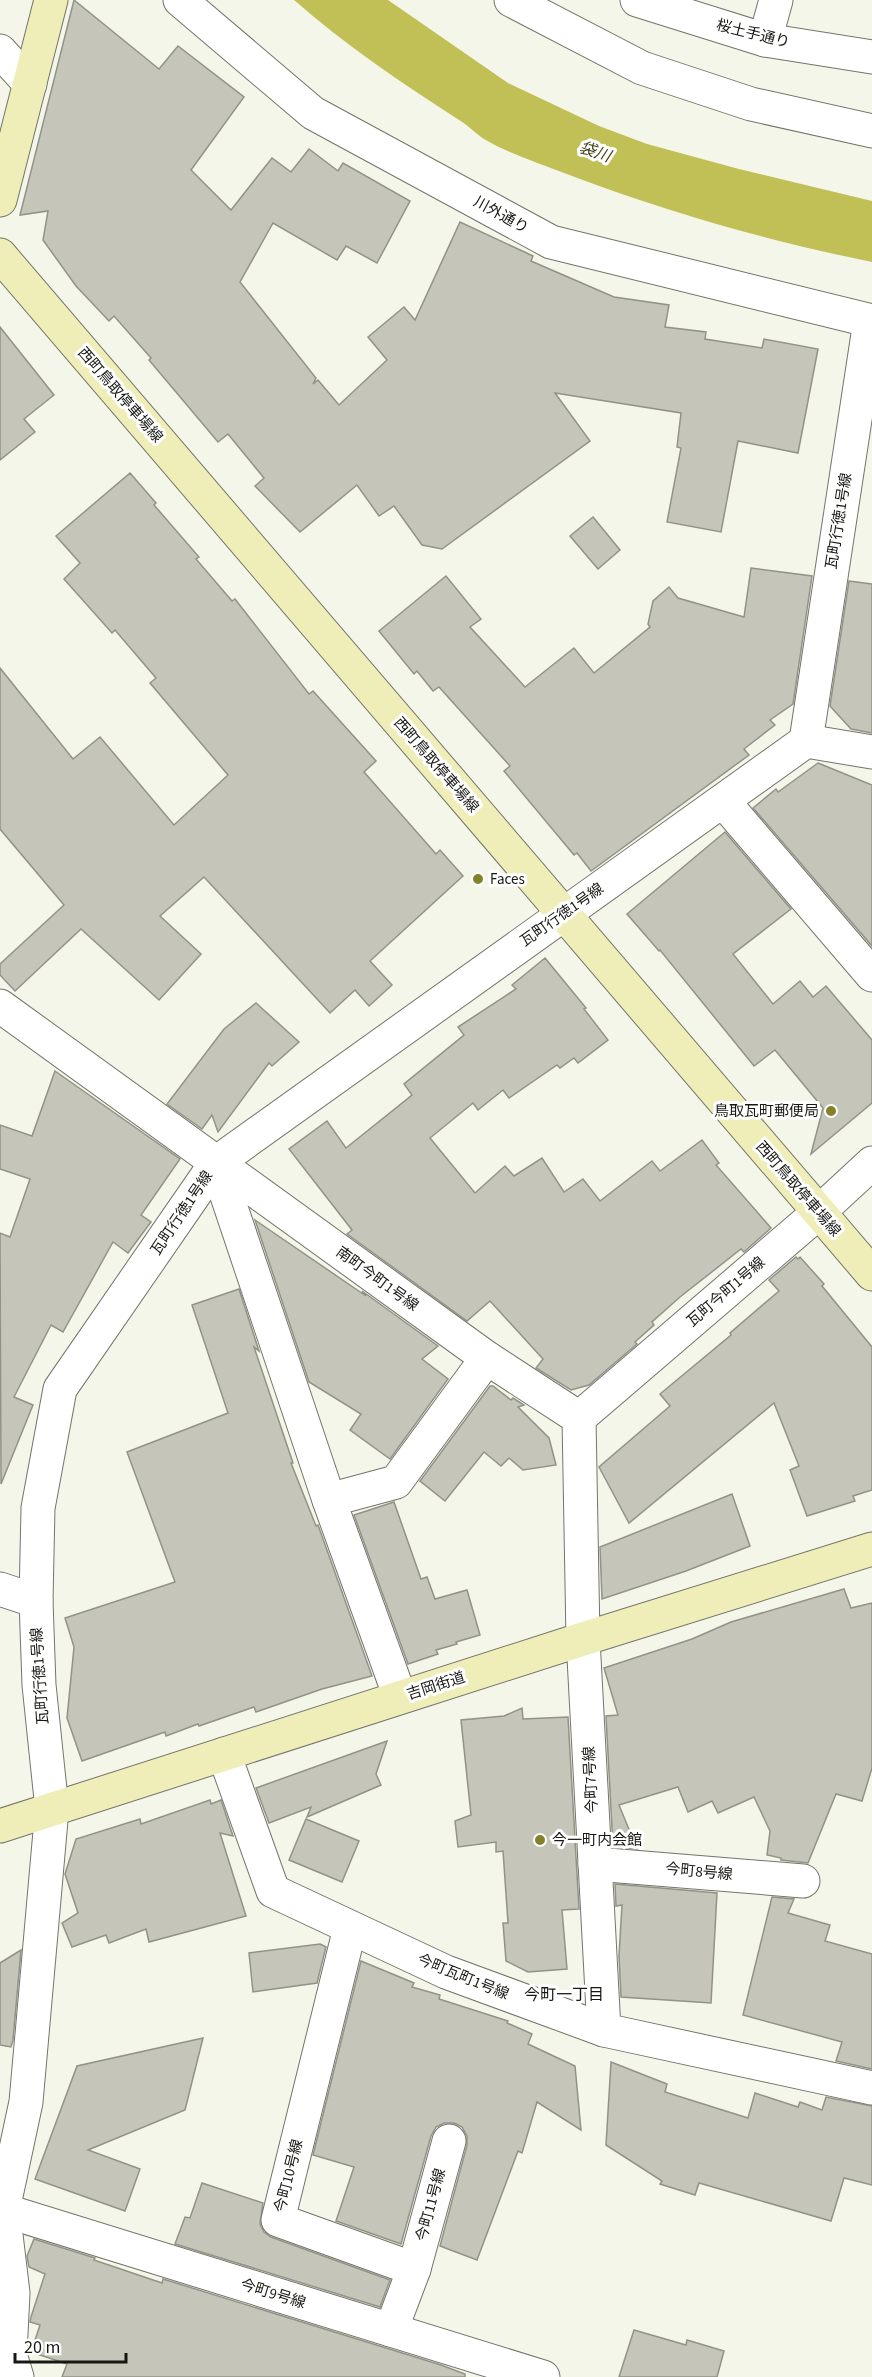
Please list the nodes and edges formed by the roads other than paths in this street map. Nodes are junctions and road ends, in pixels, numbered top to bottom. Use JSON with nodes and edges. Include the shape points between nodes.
{"nodes":[{"id":1,"x":51,"y":0,"type":"edge"},
{"id":2,"x":180,"y":0,"type":"edge"},
{"id":3,"x":511,"y":0,"type":"edge"},
{"id":4,"x":637,"y":0,"type":"edge"},
{"id":5,"x":776,"y":0,"type":"edge"},
{"id":6,"x":765,"y":40,"type":"junction"},
{"id":7,"x":0,"y":51,"type":"edge"},
{"id":8,"x":872,"y":57,"type":"edge"},
{"id":9,"x":30,"y":84,"type":"junction"},
{"id":10,"x":872,"y":131,"type":"edge"},
{"id":11,"x":0,"y":200,"type":"edge"},
{"id":12,"x":0,"y":255,"type":"edge"},
{"id":13,"x":871,"y":321,"type":"edge"},
{"id":14,"x":806,"y":741,"type":"junction"},
{"id":15,"x":872,"y":752,"type":"edge"},
{"id":16,"x":723,"y":801,"type":"junction"},
{"id":17,"x":563,"y":913,"type":"junction"},
{"id":18,"x":872,"y":975,"type":"edge"},
{"id":19,"x":0,"y":1006,"type":"edge"},
{"id":20,"x":216,"y":1163,"type":"junction"},
{"id":21,"x":872,"y":1163,"type":"edge"},
{"id":22,"x":818,"y":1213,"type":"junction"},
{"id":23,"x":872,"y":1274,"type":"edge"},
{"id":24,"x":488,"y":1358,"type":"junction"},
{"id":25,"x":579,"y":1419,"type":"junction"},
{"id":26,"x":329,"y":1500,"type":"junction"},
{"id":27,"x":872,"y":1549,"type":"edge"},
{"id":28,"x":0,"y":1589,"type":"edge"},
{"id":29,"x":36,"y":1601,"type":"junction"},
{"id":30,"x":583,"y":1639,"type":"junction"},
{"id":31,"x":400,"y":1697,"type":"junction"},
{"id":32,"x":224,"y":1754,"type":"junction"},
{"id":33,"x":52,"y":1809,"type":"junction"},
{"id":34,"x":0,"y":1826,"type":"edge"},
{"id":35,"x":595,"y":1864,"type":"junction"},
{"id":36,"x":803,"y":1881,"type":"dead end"},
{"id":37,"x":350,"y":1928,"type":"junction"},
{"id":38,"x":604,"y":2030,"type":"junction"},
{"id":39,"x":872,"y":2088,"type":"edge"},
{"id":40,"x":449,"y":2141,"type":"dead end"},
{"id":41,"x":3,"y":2210,"type":"junction"},
{"id":42,"x":414,"y":2269,"type":"junction"},
{"id":43,"x":391,"y":2330,"type":"junction"},
{"id":44,"x":16,"y":2377,"type":"edge"},
{"id":45,"x":543,"y":2377,"type":"edge"}],
"edges":[{"from":1,"to":9,"type":"main road"},
{"from":2,"to":13,"type":"street","name":"川外通り","via":[[313,113],[551,242]]},
{"from":3,"to":10,"type":"street","via":[[642,68],[751,104]]},
{"from":4,"to":6,"type":"street","name":"桜土手通り"},
{"from":5,"to":6,"type":"street"},
{"from":6,"to":8,"type":"street","name":"桜土手通り"},
{"from":7,"to":9,"type":"street"},
{"from":9,"to":11,"type":"main road"},
{"from":12,"to":17,"type":"main road","name":"西町鳥取停車場線"},
{"from":13,"to":14,"type":"street","name":"瓦町行徳1号線"},
{"from":14,"to":15,"type":"street"},
{"from":14,"to":16,"type":"street","name":"瓦町行徳1号線"},
{"from":16,"to":17,"type":"street","name":"瓦町行徳1号線"},
{"from":16,"to":18,"type":"street"},
{"from":17,"to":20,"type":"street","name":"瓦町行徳1号線"},
{"from":17,"to":22,"type":"main road","name":"西町鳥取停車場線"},
{"from":19,"to":20,"type":"street","name":"南町今町1号線"},
{"from":20,"to":24,"type":"street","name":"南町今町1号線"},
{"from":20,"to":26,"type":"street"},
{"from":20,"to":29,"type":"street","name":"瓦町行徳1号線","via":[[60,1389],[38,1508]]},
{"from":21,"to":22,"type":"street","name":"瓦町今町1号線"},
{"from":22,"to":23,"type":"main road","name":"西町鳥取停車場線"},
{"from":22,"to":25,"type":"street","name":"瓦町今町1号線"},
{"from":24,"to":25,"type":"street","name":"南町今町1号線"},
{"from":24,"to":26,"type":"street","via":[[396,1482]]},
{"from":25,"to":30,"type":"street"},
{"from":26,"to":31,"type":"street"},
{"from":27,"to":30,"type":"main road","name":"吉岡街道"},
{"from":28,"to":29,"type":"street"},
{"from":29,"to":33,"type":"street","name":"瓦町行徳1号線","via":[[39,1685]]},
{"from":30,"to":31,"type":"main road","name":"吉岡街道"},
{"from":30,"to":35,"type":"street","name":"今町7号線"},
{"from":31,"to":32,"type":"main road","name":"吉岡街道"},
{"from":32,"to":33,"type":"main road","name":"吉岡街道"},
{"from":32,"to":37,"type":"street","name":"今町瓦町1号線","via":[[273,1891]]},
{"from":33,"to":34,"type":"main road","name":"吉岡街道"},
{"from":33,"to":41,"type":"street","name":"瓦町行徳1号線","via":[[26,2102]]},
{"from":35,"to":36,"type":"street","name":"今町8号線"},
{"from":35,"to":38,"type":"street","name":"今町7号線"},
{"from":37,"to":38,"type":"street","name":"今町瓦町1号線","via":[[446,1972]]},
{"from":37,"to":42,"type":"street","name":"今町10号線","via":[[278,2220]]},
{"from":38,"to":39,"type":"street","name":"今町瓦町1号線"},
{"from":40,"to":42,"type":"street","name":"今町11号線"},
{"from":41,"to":43,"type":"street","name":"今町9号線"},
{"from":41,"to":44,"type":"street","name":"瓦町行徳1号線","via":[[14,2293],[10,2354]]},
{"from":42,"to":43,"type":"street"},
{"from":43,"to":45,"type":"street","name":"今町9号線"}]}
